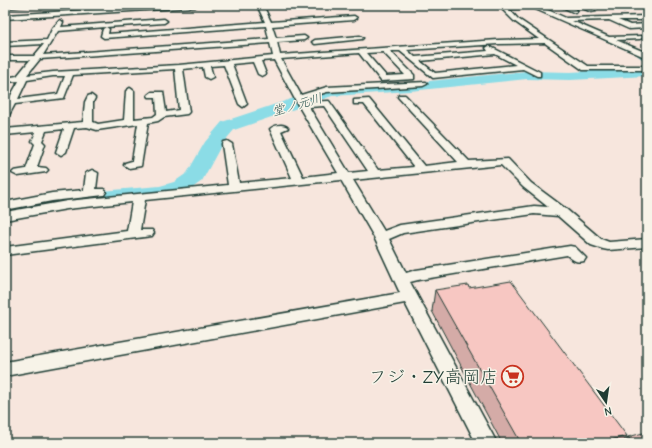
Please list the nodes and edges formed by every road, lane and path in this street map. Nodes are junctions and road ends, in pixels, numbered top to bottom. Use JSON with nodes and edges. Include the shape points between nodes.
{"nodes":[{"id":1,"x":13,"y":5,"type":"edge"},
{"id":2,"x":32,"y":5,"type":"edge"},
{"id":3,"x":73,"y":5,"type":"edge"},
{"id":4,"x":195,"y":5,"type":"edge"},
{"id":5,"x":260,"y":5,"type":"edge"},
{"id":6,"x":551,"y":5,"type":"edge"},
{"id":7,"x":556,"y":5,"type":"edge"},
{"id":8,"x":560,"y":5,"type":"edge"},
{"id":9,"x":578,"y":5,"type":"edge"},
{"id":10,"x":5,"y":6,"type":"edge"},
{"id":11,"x":533,"y":6,"type":"edge"},
{"id":12,"x":167,"y":10,"type":"junction"},
{"id":13,"x":575,"y":11,"type":"dead end"},
{"id":14,"x":593,"y":11,"type":"dead end"},
{"id":15,"x":66,"y":14,"type":"junction"},
{"id":16,"x":5,"y":17,"type":"edge"},
{"id":17,"x":632,"y":17,"type":"junction"},
{"id":18,"x":354,"y":18,"type":"dead end"},
{"id":19,"x":606,"y":18,"type":"junction"},
{"id":20,"x":647,"y":18,"type":"edge"},
{"id":21,"x":567,"y":19,"type":"junction"},
{"id":22,"x":60,"y":22,"type":"junction"},
{"id":23,"x":647,"y":24,"type":"edge"},
{"id":24,"x":322,"y":27,"type":"dead end"},
{"id":25,"x":160,"y":28,"type":"junction"},
{"id":26,"x":54,"y":31,"type":"junction"},
{"id":27,"x":271,"y":32,"type":"junction"},
{"id":28,"x":622,"y":32,"type":"dead end"},
{"id":29,"x":639,"y":36,"type":"edge"},
{"id":30,"x":304,"y":38,"type":"dead end"},
{"id":31,"x":609,"y":38,"type":"junction"},
{"id":32,"x":546,"y":41,"type":"junction"},
{"id":33,"x":315,"y":42,"type":"dead end"},
{"id":34,"x":480,"y":43,"type":"junction"},
{"id":35,"x":5,"y":44,"type":"edge"},
{"id":36,"x":48,"y":44,"type":"junction"},
{"id":37,"x":647,"y":44,"type":"edge"},
{"id":38,"x":295,"y":46,"type":"dead end"},
{"id":39,"x":160,"y":48,"type":"junction"},
{"id":40,"x":5,"y":49,"type":"edge"},
{"id":41,"x":402,"y":49,"type":"junction"},
{"id":42,"x":385,"y":50,"type":"junction"},
{"id":43,"x":361,"y":51,"type":"junction"},
{"id":44,"x":372,"y":51,"type":"junction"},
{"id":45,"x":16,"y":52,"type":"dead end"},
{"id":46,"x":496,"y":52,"type":"junction"},
{"id":47,"x":5,"y":53,"type":"edge"},
{"id":48,"x":301,"y":55,"type":"junction"},
{"id":49,"x":647,"y":56,"type":"edge"},
{"id":50,"x":38,"y":57,"type":"junction"},
{"id":51,"x":277,"y":57,"type":"junction"},
{"id":52,"x":5,"y":58,"type":"edge"},
{"id":53,"x":256,"y":59,"type":"junction"},
{"id":54,"x":413,"y":59,"type":"junction"},
{"id":55,"x":514,"y":61,"type":"junction"},
{"id":56,"x":228,"y":62,"type":"junction"},
{"id":57,"x":206,"y":64,"type":"junction"},
{"id":58,"x":179,"y":67,"type":"junction"},
{"id":59,"x":523,"y":67,"type":"junction"},
{"id":60,"x":647,"y":68,"type":"edge"},
{"id":61,"x":425,"y":70,"type":"junction"},
{"id":62,"x":5,"y":71,"type":"edge"},
{"id":63,"x":69,"y":71,"type":"junction"},
{"id":64,"x":262,"y":74,"type":"dead end"},
{"id":65,"x":537,"y":74,"type":"dead end"},
{"id":66,"x":24,"y":75,"type":"junction"},
{"id":67,"x":209,"y":77,"type":"dead end"},
{"id":68,"x":5,"y":80,"type":"edge"},
{"id":69,"x":190,"y":82,"type":"dead end"},
{"id":70,"x":180,"y":83,"type":"junction"},
{"id":71,"x":423,"y":84,"type":"dead end"},
{"id":72,"x":130,"y":91,"type":"dead end"},
{"id":73,"x":152,"y":95,"type":"dead end"},
{"id":74,"x":402,"y":97,"type":"dead end"},
{"id":75,"x":91,"y":98,"type":"dead end"},
{"id":76,"x":300,"y":102,"type":"junction"},
{"id":77,"x":357,"y":102,"type":"dead end"},
{"id":78,"x":243,"y":104,"type":"dead end"},
{"id":79,"x":7,"y":108,"type":"edge"},
{"id":80,"x":162,"y":116,"type":"junction"},
{"id":81,"x":143,"y":121,"type":"junction"},
{"id":82,"x":129,"y":123,"type":"junction"},
{"id":83,"x":88,"y":124,"type":"junction"},
{"id":84,"x":70,"y":126,"type":"junction"},
{"id":85,"x":282,"y":128,"type":"dead end"},
{"id":86,"x":42,"y":129,"type":"junction"},
{"id":87,"x":5,"y":132,"type":"edge"},
{"id":88,"x":441,"y":138,"type":"junction"},
{"id":89,"x":429,"y":139,"type":"dead end"},
{"id":90,"x":227,"y":144,"type":"dead end"},
{"id":91,"x":61,"y":152,"type":"dead end"},
{"id":92,"x":129,"y":165,"type":"dead end"},
{"id":93,"x":467,"y":165,"type":"junction"},
{"id":94,"x":42,"y":170,"type":"dead end"},
{"id":95,"x":422,"y":170,"type":"junction"},
{"id":96,"x":30,"y":172,"type":"junction"},
{"id":97,"x":18,"y":173,"type":"dead end"},
{"id":98,"x":92,"y":173,"type":"dead end"},
{"id":99,"x":375,"y":174,"type":"junction"},
{"id":100,"x":344,"y":176,"type":"junction"},
{"id":101,"x":299,"y":181,"type":"junction"},
{"id":102,"x":234,"y":188,"type":"junction"},
{"id":103,"x":139,"y":198,"type":"junction"},
{"id":104,"x":5,"y":206,"type":"edge"},
{"id":105,"x":562,"y":212,"type":"junction"},
{"id":106,"x":5,"y":216,"type":"edge"},
{"id":107,"x":381,"y":237,"type":"junction"},
{"id":108,"x":647,"y":243,"type":"edge"},
{"id":109,"x":5,"y":251,"type":"edge"},
{"id":110,"x":579,"y":258,"type":"dead end"},
{"id":111,"x":402,"y":280,"type":"junction"},
{"id":112,"x":410,"y":297,"type":"junction"},
{"id":113,"x":5,"y":369,"type":"edge"},
{"id":114,"x":486,"y":443,"type":"edge"}],
"edges":[{"from":1,"to":2,"type":"street"},
{"from":1,"to":10,"type":"street"},
{"from":3,"to":15,"type":"street"},
{"from":4,"to":12,"type":"street"},
{"from":5,"to":27,"type":"street"},
{"from":6,"to":7,"type":"street"},
{"from":6,"to":11,"type":"street"},
{"from":8,"to":13,"type":"street"},
{"from":9,"to":14,"type":"street"},
{"from":11,"to":21,"type":"street"},
{"from":11,"to":32,"type":"street","via":[[501,8]]},
{"from":12,"to":15,"type":"street"},
{"from":12,"to":22,"type":"street","via":[[114,16],[113,20]]},
{"from":12,"to":25,"type":"street"},
{"from":15,"to":16,"type":"street"},
{"from":15,"to":22,"type":"street"},
{"from":17,"to":19,"type":"street"},
{"from":17,"to":20,"type":"street"},
{"from":17,"to":23,"type":"street"},
{"from":18,"to":27,"type":"street"},
{"from":19,"to":21,"type":"street"},
{"from":19,"to":23,"type":"street","via":[[629,27]]},
{"from":21,"to":31,"type":"street"},
{"from":22,"to":26,"type":"street"},
{"from":24,"to":27,"type":"street"},
{"from":25,"to":26,"type":"street"},
{"from":25,"to":26,"type":"street","via":[[104,36],[106,29]]},
{"from":25,"to":27,"type":"street"},
{"from":25,"to":39,"type":"street"},
{"from":26,"to":36,"type":"street"},
{"from":27,"to":30,"type":"street"},
{"from":27,"to":39,"type":"street"},
{"from":27,"to":51,"type":"street"},
{"from":28,"to":29,"type":"street"},
{"from":29,"to":31,"type":"street"},
{"from":29,"to":37,"type":"street"},
{"from":31,"to":49,"type":"street"},
{"from":32,"to":34,"type":"street"},
{"from":32,"to":60,"type":"street","via":[[586,68]]},
{"from":33,"to":44,"type":"street","via":[[359,37]]},
{"from":34,"to":41,"type":"street"},
{"from":34,"to":46,"type":"street"},
{"from":35,"to":36,"type":"street"},
{"from":36,"to":40,"type":"street"},
{"from":36,"to":50,"type":"street"},
{"from":38,"to":48,"type":"street"},
{"from":39,"to":50,"type":"street","via":[[116,51],[114,58],[70,61],[72,54]]},
{"from":41,"to":42,"type":"street"},
{"from":41,"to":54,"type":"street"},
{"from":42,"to":43,"type":"street","via":[[411,77],[384,79]]},
{"from":42,"to":44,"type":"street"},
{"from":43,"to":44,"type":"street"},
{"from":43,"to":48,"type":"street"},
{"from":45,"to":47,"type":"street"},
{"from":46,"to":54,"type":"street"},
{"from":46,"to":55,"type":"street"},
{"from":48,"to":51,"type":"street"},
{"from":50,"to":52,"type":"street"},
{"from":50,"to":66,"type":"street"},
{"from":51,"to":53,"type":"street"},
{"from":51,"to":76,"type":"street"},
{"from":53,"to":56,"type":"street"},
{"from":53,"to":64,"type":"street"},
{"from":54,"to":61,"type":"street"},
{"from":55,"to":59,"type":"street"},
{"from":55,"to":61,"type":"street"},
{"from":56,"to":57,"type":"street"},
{"from":56,"to":78,"type":"street","via":[[229,77],[242,89]]},
{"from":57,"to":58,"type":"street"},
{"from":57,"to":67,"type":"street"},
{"from":58,"to":63,"type":"street","via":[[110,67]]},
{"from":58,"to":70,"type":"street"},
{"from":59,"to":61,"type":"street","via":[[433,76]]},
{"from":59,"to":65,"type":"street"},
{"from":62,"to":66,"type":"street"},
{"from":63,"to":66,"type":"street"},
{"from":63,"to":79,"type":"street","via":[[61,96]]},
{"from":66,"to":68,"type":"street"},
{"from":66,"to":79,"type":"street"},
{"from":69,"to":70,"type":"street"},
{"from":70,"to":80,"type":"street","via":[[184,112]]},
{"from":71,"to":76,"type":"street","via":[[327,90]]},
{"from":72,"to":82,"type":"street"},
{"from":73,"to":80,"type":"street","via":[[160,94]]},
{"from":74,"to":88,"type":"street","via":[[417,117]]},
{"from":75,"to":83,"type":"street"},
{"from":76,"to":99,"type":"street","via":[[326,103]]},
{"from":76,"to":100,"type":"street"},
{"from":77,"to":95,"type":"street","via":[[366,101],[397,146]]},
{"from":80,"to":81,"type":"street"},
{"from":81,"to":82,"type":"street"},
{"from":81,"to":92,"type":"street","via":[[137,164]]},
{"from":82,"to":83,"type":"street","via":[[97,127]]},
{"from":83,"to":84,"type":"street"},
{"from":84,"to":86,"type":"street"},
{"from":84,"to":91,"type":"street"},
{"from":85,"to":101,"type":"street","via":[[275,129]]},
{"from":86,"to":87,"type":"street"},
{"from":86,"to":96,"type":"street","via":[[37,141],[40,144]]},
{"from":88,"to":89,"type":"street"},
{"from":88,"to":93,"type":"street"},
{"from":90,"to":102,"type":"street"},
{"from":93,"to":95,"type":"street"},
{"from":93,"to":105,"type":"street","via":[[504,161],[527,185]]},
{"from":94,"to":96,"type":"street"},
{"from":95,"to":99,"type":"street"},
{"from":96,"to":97,"type":"street"},
{"from":98,"to":104,"type":"street","via":[[94,193],[26,199]]},
{"from":99,"to":100,"type":"street"},
{"from":100,"to":101,"type":"street"},
{"from":100,"to":107,"type":"street"},
{"from":101,"to":102,"type":"street"},
{"from":102,"to":103,"type":"street"},
{"from":103,"to":106,"type":"street","via":[[67,205]]},
{"from":103,"to":109,"type":"street","via":[[140,234]]},
{"from":105,"to":107,"type":"street","via":[[534,210],[400,229]]},
{"from":105,"to":108,"type":"street","via":[[596,242],[608,246]]},
{"from":107,"to":111,"type":"street"},
{"from":110,"to":111,"type":"street","via":[[570,250],[416,275]]},
{"from":111,"to":112,"type":"street"},
{"from":112,"to":113,"type":"street"},
{"from":112,"to":114,"type":"street"}]}
